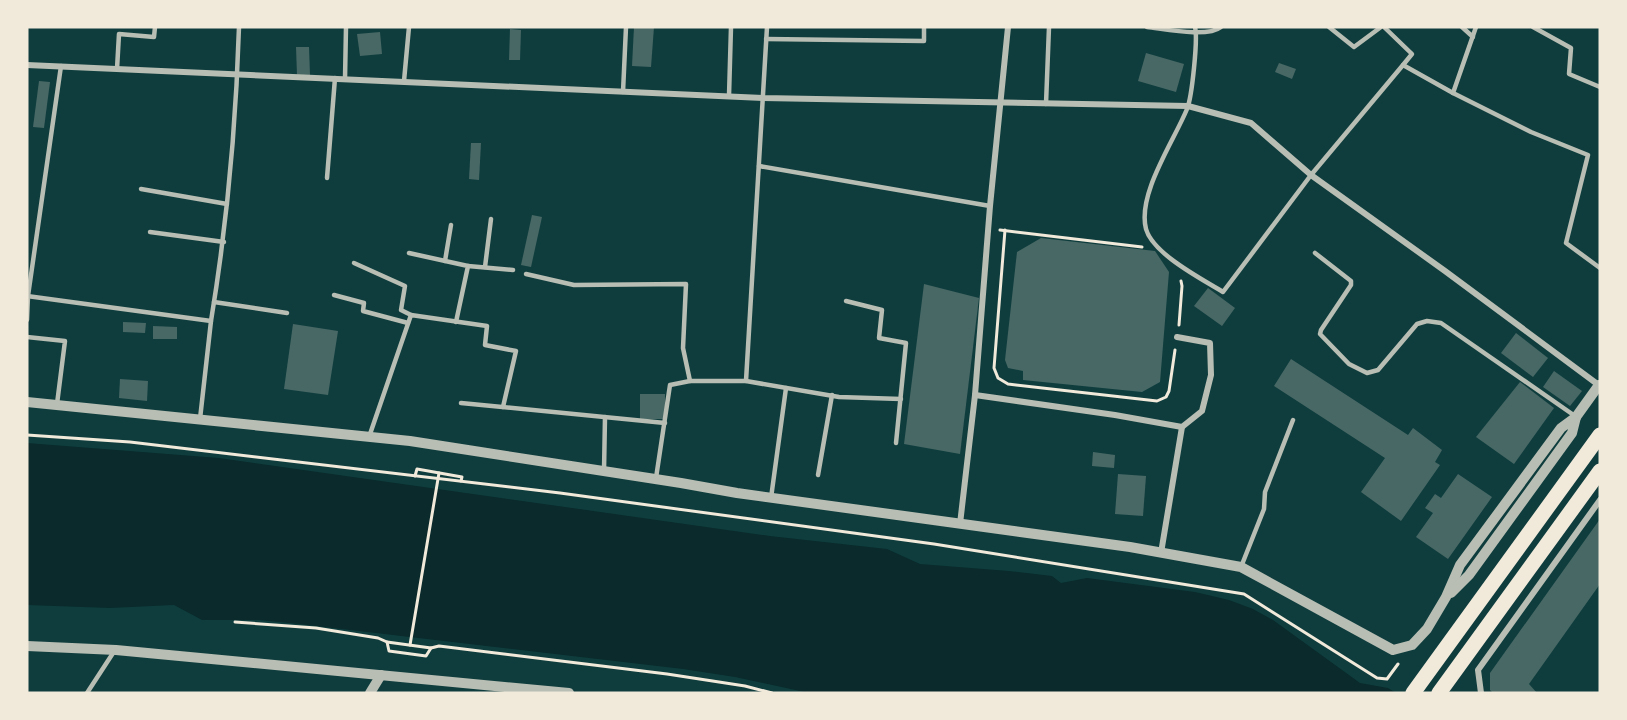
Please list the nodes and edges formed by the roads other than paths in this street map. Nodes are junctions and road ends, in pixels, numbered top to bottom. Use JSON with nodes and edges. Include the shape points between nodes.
{"nodes":[{"id":1,"x":155,"y":27,"type":"edge"},
{"id":2,"x":239,"y":27,"type":"edge"},
{"id":3,"x":346,"y":27,"type":"edge"},
{"id":4,"x":409,"y":27,"type":"edge"},
{"id":5,"x":626,"y":27,"type":"edge"},
{"id":6,"x":731,"y":27,"type":"edge"},
{"id":7,"x":767,"y":27,"type":"edge"},
{"id":8,"x":924,"y":27,"type":"edge"},
{"id":9,"x":1008,"y":27,"type":"edge"},
{"id":10,"x":1049,"y":27,"type":"edge"},
{"id":11,"x":1147,"y":27,"type":"edge"},
{"id":12,"x":1221,"y":27,"type":"edge"},
{"id":13,"x":1329,"y":27,"type":"edge"},
{"id":14,"x":1383,"y":27,"type":"edge"},
{"id":15,"x":1462,"y":27,"type":"edge"},
{"id":16,"x":1476,"y":27,"type":"edge"},
{"id":17,"x":1533,"y":27,"type":"edge"},
{"id":18,"x":1196,"y":29,"type":"edge"},
{"id":19,"x":1473,"y":37,"type":"junction"},
{"id":20,"x":766,"y":39,"type":"junction"},
{"id":21,"x":27,"y":65,"type":"edge"},
{"id":22,"x":1403,"y":65,"type":"junction"},
{"id":23,"x":61,"y":66,"type":"junction"},
{"id":24,"x":117,"y":69,"type":"junction"},
{"id":25,"x":238,"y":74,"type":"junction"},
{"id":26,"x":334,"y":78,"type":"junction"},
{"id":27,"x":345,"y":79,"type":"junction"},
{"id":28,"x":404,"y":81,"type":"junction"},
{"id":29,"x":1600,"y":87,"type":"edge"},
{"id":30,"x":623,"y":92,"type":"junction"},
{"id":31,"x":1453,"y":93,"type":"junction"},
{"id":32,"x":729,"y":96,"type":"junction"},
{"id":33,"x":763,"y":98,"type":"junction"},
{"id":34,"x":1001,"y":104,"type":"junction"},
{"id":35,"x":1046,"y":104,"type":"junction"},
{"id":36,"x":1188,"y":106,"type":"junction"},
{"id":37,"x":759,"y":166,"type":"junction"},
{"id":38,"x":1311,"y":175,"type":"junction"},
{"id":39,"x":327,"y":177,"type":"dead end"},
{"id":40,"x":141,"y":189,"type":"dead end"},
{"id":41,"x":227,"y":204,"type":"junction"},
{"id":42,"x":990,"y":206,"type":"junction"},
{"id":43,"x":491,"y":219,"type":"dead end"},
{"id":44,"x":451,"y":225,"type":"dead end"},
{"id":45,"x":150,"y":232,"type":"dead end"},
{"id":46,"x":224,"y":242,"type":"junction"},
{"id":47,"x":409,"y":253,"type":"dead end"},
{"id":48,"x":1315,"y":253,"type":"dead end"},
{"id":49,"x":445,"y":261,"type":"junction"},
{"id":50,"x":354,"y":263,"type":"dead end"},
{"id":51,"x":468,"y":266,"type":"junction"},
{"id":52,"x":485,"y":267,"type":"junction"},
{"id":53,"x":1600,"y":268,"type":"edge"},
{"id":54,"x":513,"y":270,"type":"dead end"},
{"id":55,"x":526,"y":274,"type":"dead end"},
{"id":56,"x":334,"y":295,"type":"dead end"},
{"id":57,"x":28,"y":296,"type":"edge"},
{"id":58,"x":846,"y":301,"type":"dead end"},
{"id":59,"x":214,"y":302,"type":"junction"},
{"id":60,"x":286,"y":313,"type":"dead end"},
{"id":61,"x":411,"y":315,"type":"junction"},
{"id":62,"x":27,"y":320,"type":"edge"},
{"id":63,"x":211,"y":321,"type":"junction"},
{"id":64,"x":456,"y":322,"type":"junction"},
{"id":65,"x":408,"y":323,"type":"junction"},
{"id":66,"x":27,"y":337,"type":"edge"},
{"id":67,"x":1177,"y":337,"type":"road end"},
{"id":68,"x":690,"y":381,"type":"junction"},
{"id":69,"x":746,"y":381,"type":"junction"},
{"id":70,"x":1600,"y":386,"type":"edge"},
{"id":71,"x":786,"y":388,"type":"junction"},
{"id":72,"x":832,"y":395,"type":"junction"},
{"id":73,"x":975,"y":395,"type":"junction"},
{"id":74,"x":902,"y":399,"type":"junction"},
{"id":75,"x":27,"y":402,"type":"edge"},
{"id":76,"x":461,"y":403,"type":"dead end"},
{"id":77,"x":57,"y":406,"type":"junction"},
{"id":78,"x":503,"y":407,"type":"junction"},
{"id":79,"x":605,"y":417,"type":"junction"},
{"id":80,"x":1576,"y":417,"type":"junction"},
{"id":81,"x":200,"y":419,"type":"junction"},
{"id":82,"x":1293,"y":420,"type":"dead end"},
{"id":83,"x":666,"y":423,"type":"junction"},
{"id":84,"x":1182,"y":427,"type":"junction"},
{"id":85,"x":1600,"y":435,"type":"edge"},
{"id":86,"x":369,"y":437,"type":"junction"},
{"id":87,"x":896,"y":443,"type":"dead end"},
{"id":88,"x":604,"y":471,"type":"junction"},
{"id":89,"x":1600,"y":471,"type":"edge"},
{"id":90,"x":818,"y":475,"type":"dead end"},
{"id":91,"x":656,"y":479,"type":"junction"},
{"id":92,"x":771,"y":498,"type":"junction"},
{"id":93,"x":1600,"y":500,"type":"edge"},
{"id":94,"x":960,"y":524,"type":"junction"},
{"id":95,"x":1161,"y":553,"type":"junction"},
{"id":96,"x":1241,"y":567,"type":"junction"},
{"id":97,"x":27,"y":646,"type":"edge"},
{"id":98,"x":116,"y":650,"type":"junction"},
{"id":99,"x":381,"y":675,"type":"junction"},
{"id":100,"x":508,"y":690,"type":"edge"},
{"id":101,"x":87,"y":693,"type":"edge"},
{"id":102,"x":370,"y":693,"type":"edge"},
{"id":103,"x":569,"y":693,"type":"edge"},
{"id":104,"x":1413,"y":693,"type":"edge"},
{"id":105,"x":1439,"y":693,"type":"edge"},
{"id":106,"x":1481,"y":693,"type":"edge"}],
"edges":[{"from":1,"to":24,"type":"lane","via":[[154,37],[119,34]]},
{"from":2,"to":25,"type":"lane"},
{"from":3,"to":27,"type":"lane"},
{"from":4,"to":28,"type":"lane"},
{"from":5,"to":30,"type":"lane"},
{"from":6,"to":32,"type":"lane"},
{"from":7,"to":20,"type":"lane"},
{"from":8,"to":20,"type":"lane","via":[[924,42]]},
{"from":9,"to":34,"type":"street"},
{"from":10,"to":35,"type":"lane"},
{"from":11,"to":18,"type":"lane"},
{"from":12,"to":18,"type":"lane","via":[[1215,32]]},
{"from":13,"to":14,"type":"lane","via":[[1354,47]]},
{"from":14,"to":22,"type":"lane","via":[[1412,54]]},
{"from":15,"to":19,"type":"lane"},
{"from":16,"to":19,"type":"lane"},
{"from":17,"to":29,"type":"lane","via":[[1571,48],[1569,74]]},
{"from":18,"to":36,"type":"lane"},
{"from":19,"to":31,"type":"lane"},
{"from":20,"to":33,"type":"lane"},
{"from":21,"to":23,"type":"street"},
{"from":22,"to":31,"type":"lane"},
{"from":22,"to":38,"type":"lane"},
{"from":23,"to":24,"type":"street"},
{"from":23,"to":57,"type":"lane"},
{"from":24,"to":25,"type":"street"},
{"from":25,"to":26,"type":"street"},
{"from":25,"to":41,"type":"lane"},
{"from":26,"to":27,"type":"street"},
{"from":26,"to":39,"type":"lane"},
{"from":27,"to":28,"type":"street"},
{"from":28,"to":30,"type":"street"},
{"from":30,"to":32,"type":"street"},
{"from":31,"to":53,"type":"lane","via":[[1588,155],[1566,243]]},
{"from":32,"to":33,"type":"street"},
{"from":33,"to":34,"type":"street"},
{"from":33,"to":37,"type":"lane"},
{"from":34,"to":35,"type":"street"},
{"from":34,"to":42,"type":"street"},
{"from":35,"to":36,"type":"street"},
{"from":36,"to":38,"type":"street","via":[[1251,123]]},
{"from":36,"to":38,"type":"lane","via":[[1145,207],[1146,230],[1157,246],[1184,268],[1223,292]]},
{"from":37,"to":42,"type":"lane"},
{"from":37,"to":69,"type":"lane"},
{"from":38,"to":70,"type":"street"},
{"from":40,"to":41,"type":"lane"},
{"from":41,"to":46,"type":"lane"},
{"from":42,"to":73,"type":"street"},
{"from":43,"to":52,"type":"lane"},
{"from":44,"to":49,"type":"lane"},
{"from":45,"to":46,"type":"lane"},
{"from":46,"to":59,"type":"lane"},
{"from":47,"to":49,"type":"lane"},
{"from":48,"to":80,"type":"lane","via":[[1351,281],[1320,334],[1349,364],[1367,373],[1378,370],[1417,324],[1441,322]]},
{"from":49,"to":51,"type":"lane"},
{"from":50,"to":61,"type":"lane","via":[[405,286],[401,310]]},
{"from":51,"to":52,"type":"lane"},
{"from":51,"to":64,"type":"lane"},
{"from":52,"to":54,"type":"lane"},
{"from":55,"to":68,"type":"lane","via":[[574,285],[686,285],[683,348]]},
{"from":56,"to":65,"type":"lane","via":[[364,303],[363,311]]},
{"from":57,"to":62,"type":"lane"},
{"from":57,"to":63,"type":"lane"},
{"from":58,"to":74,"type":"lane","via":[[882,310],[879,338],[906,343]]},
{"from":59,"to":60,"type":"lane"},
{"from":59,"to":63,"type":"lane"},
{"from":61,"to":64,"type":"lane"},
{"from":61,"to":65,"type":"lane"},
{"from":63,"to":81,"type":"lane"},
{"from":64,"to":78,"type":"lane","via":[[487,326],[485,345],[516,351]]},
{"from":65,"to":86,"type":"lane"},
{"from":66,"to":77,"type":"lane","via":[[65,341]]},
{"from":67,"to":84,"type":"street","via":[[1210,343],[1211,375],[1202,411]]},
{"from":68,"to":69,"type":"lane"},
{"from":68,"to":83,"type":"lane","via":[[670,385]]},
{"from":69,"to":71,"type":"lane"},
{"from":70,"to":80,"type":"street"},
{"from":71,"to":72,"type":"lane"},
{"from":71,"to":92,"type":"lane"},
{"from":72,"to":74,"type":"lane"},
{"from":72,"to":90,"type":"lane"},
{"from":73,"to":84,"type":"street"},
{"from":73,"to":94,"type":"street"},
{"from":74,"to":87,"type":"lane"},
{"from":75,"to":77,"type":"street"},
{"from":76,"to":78,"type":"lane"},
{"from":77,"to":81,"type":"street"},
{"from":78,"to":79,"type":"lane"},
{"from":79,"to":83,"type":"lane"},
{"from":79,"to":88,"type":"lane"},
{"from":80,"to":96,"type":"street","via":[[1572,433],[1469,575],[1446,597],[1427,629],[1406,647],[1393,650],[1383,646]]},
{"from":81,"to":86,"type":"street"},
{"from":82,"to":96,"type":"lane"},
{"from":83,"to":91,"type":"lane"},
{"from":84,"to":95,"type":"street"},
{"from":85,"to":104,"type":"main road"},
{"from":86,"to":88,"type":"street"},
{"from":88,"to":91,"type":"street"},
{"from":89,"to":105,"type":"main road"},
{"from":91,"to":92,"type":"street"},
{"from":92,"to":94,"type":"street"},
{"from":93,"to":106,"type":"street","via":[[1478,670]]},
{"from":94,"to":95,"type":"street"},
{"from":95,"to":96,"type":"street"},
{"from":97,"to":98,"type":"street"},
{"from":98,"to":99,"type":"street"},
{"from":98,"to":101,"type":"lane"},
{"from":99,"to":100,"type":"street"},
{"from":99,"to":102,"type":"street"},
{"from":100,"to":103,"type":"street"}]}
